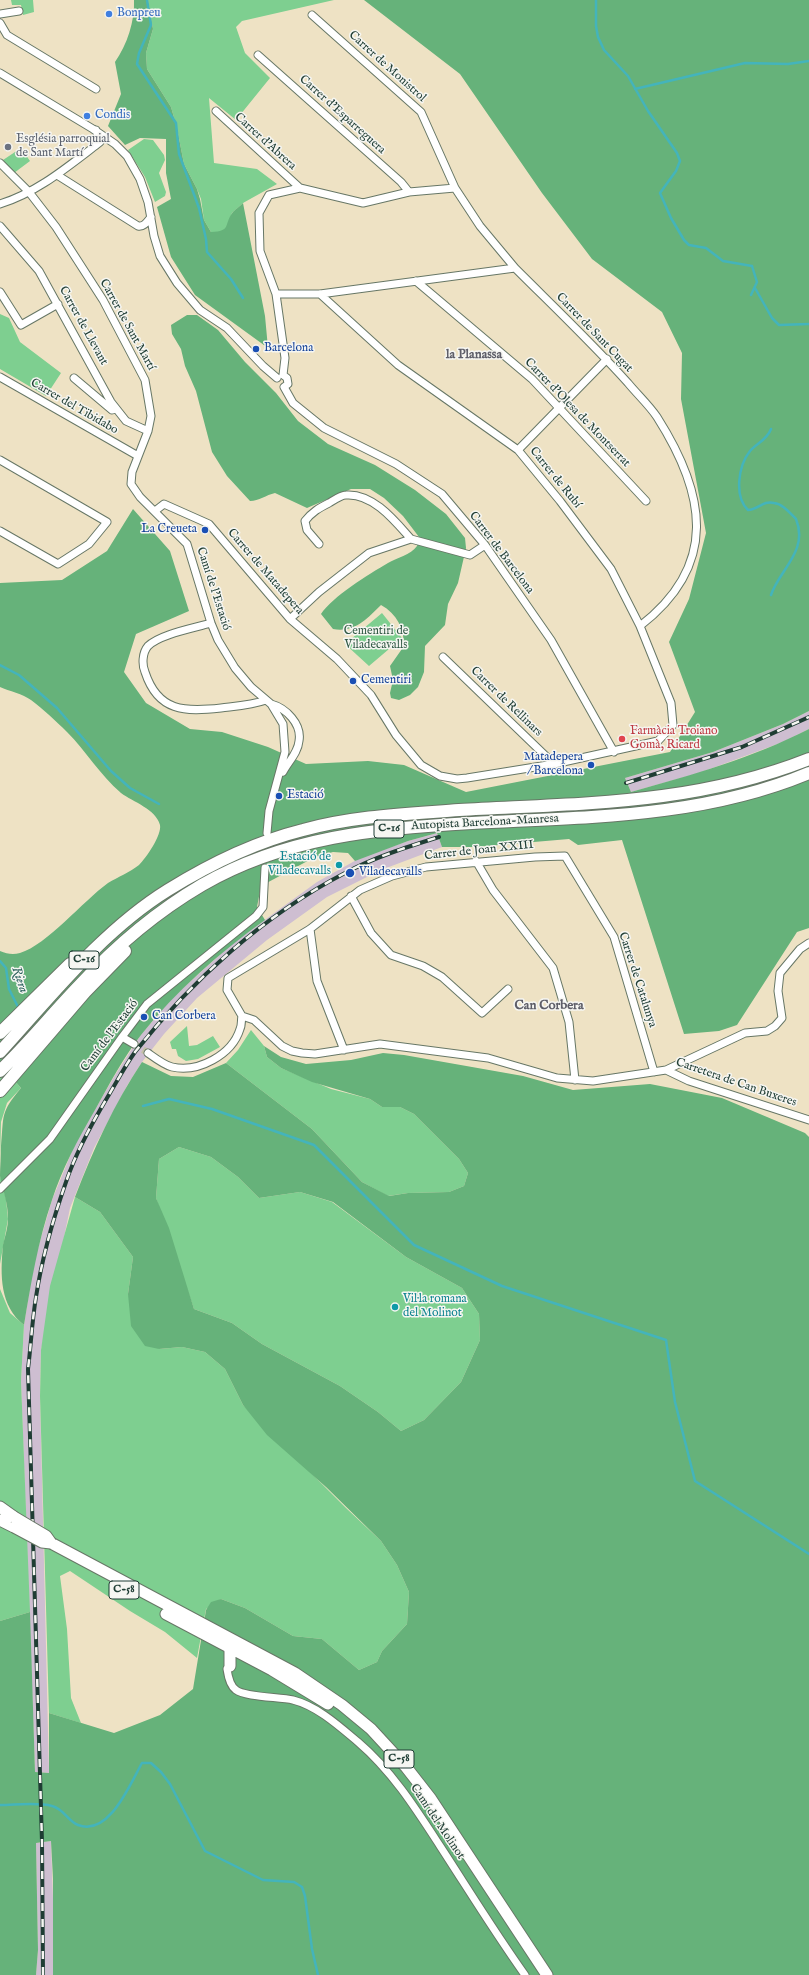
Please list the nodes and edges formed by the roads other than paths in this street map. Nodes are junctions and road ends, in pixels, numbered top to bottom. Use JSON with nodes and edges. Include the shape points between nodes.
{"nodes":[{"id":1,"x":19,"y":11,"type":"dead end"},
{"id":2,"x":0,"y":14,"type":"edge"},
{"id":3,"x":312,"y":15,"type":"dead end"},
{"id":4,"x":0,"y":23,"type":"edge"},
{"id":5,"x":258,"y":55,"type":"dead end"},
{"id":6,"x":0,"y":74,"type":"edge"},
{"id":7,"x":96,"y":89,"type":"dead end"},
{"id":8,"x":216,"y":111,"type":"dead end"},
{"id":9,"x":96,"y":130,"type":"junction"},
{"id":10,"x":108,"y":138,"type":"junction"},
{"id":11,"x":100,"y":142,"type":"junction"},
{"id":12,"x":0,"y":163,"type":"edge"},
{"id":13,"x":60,"y":173,"type":"junction"},
{"id":14,"x":300,"y":188,"type":"junction"},
{"id":15,"x":455,"y":188,"type":"junction"},
{"id":16,"x":29,"y":192,"type":"junction"},
{"id":17,"x":408,"y":192,"type":"junction"},
{"id":18,"x":0,"y":204,"type":"edge"},
{"id":19,"x":151,"y":217,"type":"junction"},
{"id":20,"x":0,"y":226,"type":"edge"},
{"id":21,"x":141,"y":227,"type":"junction"},
{"id":22,"x":154,"y":236,"type":"junction"},
{"id":23,"x":515,"y":268,"type":"junction"},
{"id":24,"x":416,"y":281,"type":"junction"},
{"id":25,"x":0,"y":292,"type":"edge"},
{"id":26,"x":276,"y":294,"type":"junction"},
{"id":27,"x":320,"y":294,"type":"junction"},
{"id":28,"x":58,"y":304,"type":"junction"},
{"id":29,"x":607,"y":359,"type":"junction"},
{"id":30,"x":0,"y":377,"type":"edge"},
{"id":31,"x":280,"y":377,"type":"junction"},
{"id":32,"x":74,"y":378,"type":"dead end"},
{"id":33,"x":117,"y":409,"type":"junction"},
{"id":34,"x":559,"y":409,"type":"junction"},
{"id":35,"x":148,"y":431,"type":"junction"},
{"id":36,"x":518,"y":450,"type":"junction"},
{"id":37,"x":138,"y":456,"type":"junction"},
{"id":38,"x":0,"y":460,"type":"edge"},
{"id":39,"x":131,"y":484,"type":"joint"},
{"id":40,"x":646,"y":501,"type":"dead end"},
{"id":41,"x":155,"y":511,"type":"junction"},
{"id":42,"x":0,"y":531,"type":"edge"},
{"id":43,"x":411,"y":539,"type":"junction"},
{"id":44,"x":318,"y":544,"type":"dead end"},
{"id":45,"x":485,"y":545,"type":"junction"},
{"id":46,"x":290,"y":619,"type":"junction"},
{"id":47,"x":211,"y":623,"type":"junction"},
{"id":48,"x":640,"y":626,"type":"junction"},
{"id":49,"x":443,"y":657,"type":"dead end"},
{"id":50,"x":269,"y":702,"type":"junction"},
{"id":51,"x":658,"y":741,"type":"joint"},
{"id":52,"x":614,"y":752,"type":"junction"},
{"id":53,"x":809,"y":759,"type":"edge"},
{"id":54,"x":554,"y":764,"type":"junction"},
{"id":55,"x":809,"y":773,"type":"edge"},
{"id":56,"x":278,"y":780,"type":"junction"},
{"id":57,"x":267,"y":833,"type":"dead end"},
{"id":58,"x":294,"y":847,"type":"junction"},
{"id":59,"x":565,"y":856,"type":"joint"},
{"id":60,"x":476,"y":861,"type":"junction"},
{"id":61,"x":265,"y":868,"type":"dead end"},
{"id":62,"x":351,"y":896,"type":"junction"},
{"id":63,"x":146,"y":905,"type":"junction"},
{"id":64,"x":310,"y":929,"type":"junction"},
{"id":65,"x":809,"y":943,"type":"edge"},
{"id":66,"x":508,"y":989,"type":"dead end"},
{"id":67,"x":242,"y":1016,"type":"junction"},
{"id":68,"x":0,"y":1034,"type":"edge"},
{"id":69,"x":122,"y":1037,"type":"junction"},
{"id":70,"x":134,"y":1044,"type":"tunnel mouth"},
{"id":71,"x":344,"y":1050,"type":"junction"},
{"id":72,"x":0,"y":1052,"type":"edge"},
{"id":73,"x":148,"y":1053,"type":"tunnel mouth"},
{"id":74,"x":666,"y":1070,"type":"junction"},
{"id":75,"x":0,"y":1071,"type":"edge"},
{"id":76,"x":654,"y":1072,"type":"junction"},
{"id":77,"x":575,"y":1080,"type":"junction"},
{"id":78,"x":0,"y":1091,"type":"edge"},
{"id":79,"x":809,"y":1120,"type":"edge"},
{"id":80,"x":0,"y":1190,"type":"edge"},
{"id":81,"x":0,"y":1507,"type":"edge"},
{"id":82,"x":6,"y":1521,"type":"edge"},
{"id":83,"x":71,"y":1552,"type":"junction"},
{"id":84,"x":182,"y":1614,"type":"junction"},
{"id":85,"x":213,"y":1639,"type":"junction"},
{"id":86,"x":228,"y":1647,"type":"junction"},
{"id":87,"x":228,"y":1667,"type":"junction"},
{"id":88,"x":272,"y":1670,"type":"junction"},
{"id":89,"x":524,"y":1975,"type":"edge"},
{"id":90,"x":540,"y":1975,"type":"edge"},
{"id":91,"x":547,"y":1975,"type":"edge"}],
"edges":[{"from":1,"to":2,"type":"street"},
{"from":3,"to":15,"type":"street","name":"Carrer de Monistrol","via":[[421,112]]},
{"from":4,"to":7,"type":"street","via":[[7,34]]},
{"from":5,"to":17,"type":"street","name":"Carrer d'Esparreguera","via":[[401,182]]},
{"from":6,"to":9,"type":"street"},
{"from":8,"to":14,"type":"street","name":"Carrer d'Abrera"},
{"from":9,"to":10,"type":"street"},
{"from":9,"to":11,"type":"street"},
{"from":10,"to":11,"type":"street"},
{"from":10,"to":19,"type":"street","via":[[127,156],[140,179]]},
{"from":11,"to":13,"type":"street"},
{"from":12,"to":16,"type":"street","name":"Carrer de Sant Martí"},
{"from":13,"to":16,"type":"street"},
{"from":13,"to":21,"type":"street"},
{"from":14,"to":17,"type":"street","via":[[363,203]]},
{"from":14,"to":26,"type":"street","via":[[269,195],[259,213],[260,251]]},
{"from":15,"to":17,"type":"street"},
{"from":15,"to":23,"type":"street","name":"Carrer de Monistrol","via":[[480,226]]},
{"from":16,"to":18,"type":"street"},
{"from":16,"to":35,"type":"street","name":"Carrer de Sant Martí","via":[[56,227],[102,300],[145,380],[151,416]]},
{"from":19,"to":21,"type":"street"},
{"from":19,"to":22,"type":"street"},
{"from":20,"to":28,"type":"street","name":"Carrer de Llevant","via":[[39,271]]},
{"from":21,"to":22,"type":"street"},
{"from":22,"to":31,"type":"street","via":[[160,256],[177,283],[200,310],[228,328],[263,366]]},
{"from":23,"to":24,"type":"street"},
{"from":23,"to":29,"type":"street","name":"Carrer de Sant Cugat"},
{"from":24,"to":27,"type":"street"},
{"from":24,"to":34,"type":"street","name":"Carrer d'Olesa de Montserrat","via":[[532,379]]},
{"from":25,"to":28,"type":"street","via":[[21,325]]},
{"from":26,"to":27,"type":"street"},
{"from":26,"to":31,"type":"street","via":[[285,358]]},
{"from":27,"to":36,"type":"street","name":"Carrer de Rubí","via":[[398,365]]},
{"from":28,"to":33,"type":"street","name":"Carrer de Llevant"},
{"from":29,"to":34,"type":"street"},
{"from":29,"to":48,"type":"street","name":"Carrer de Sant Cugat","via":[[657,416],[680,459],[690,486],[698,524],[694,556],[681,584],[657,613]]},
{"from":30,"to":37,"type":"street","name":"Carrer del Tibidabo"},
{"from":31,"to":45,"type":"street","name":"Carrer de Barcelona","via":[[288,378],[289,381],[284,387],[293,403],[324,428],[396,464],[442,494]]},
{"from":32,"to":33,"type":"street","via":[[112,410]]},
{"from":33,"to":35,"type":"street","name":"Carrer de Llevant","via":[[126,421]]},
{"from":34,"to":36,"type":"street"},
{"from":34,"to":40,"type":"street","name":"Carrer d'Olesa de Montserrat"},
{"from":35,"to":37,"type":"street","name":"Carrer de Sant Martí"},
{"from":36,"to":48,"type":"street","name":"Carrer de Rubí","via":[[611,569]]},
{"from":37,"to":39,"type":"street","name":"Carrer de Sant Martí"},
{"from":38,"to":42,"type":"street","via":[[107,522],[90,544],[58,564]]},
{"from":39,"to":41,"type":"street","name":"Camí de l'Estació","via":[[134,491]]},
{"from":41,"to":46,"type":"street","name":"Carrer de Matadepera","via":[[164,504],[209,524]]},
{"from":41,"to":47,"type":"street","name":"Camí de l'Estació","via":[[187,544]]},
{"from":43,"to":44,"type":"street","via":[[395,521],[371,501],[345,495],[313,510],[305,521],[307,530]]},
{"from":43,"to":45,"type":"street","via":[[470,555]]},
{"from":43,"to":46,"type":"street","via":[[369,554],[319,592]]},
{"from":45,"to":52,"type":"street","name":"Carrer de Barcelona","via":[[551,640]]},
{"from":46,"to":54,"type":"street","name":"Carrer de Matadepera","via":[[337,659],[372,694],[396,735],[421,765],[432,773],[457,779]]},
{"from":47,"to":50,"type":"street","name":"Camí de l'Estació","via":[[235,668],[251,687]]},
{"from":47,"to":50,"type":"street","via":[[159,639],[148,647],[143,658],[143,667],[150,688],[166,703],[184,710]]},
{"from":48,"to":51,"type":"street","name":"Carrer de Rubí","via":[[671,703],[673,725]]},
{"from":49,"to":54,"type":"street","name":"Carrer de Rellinars"},
{"from":50,"to":56,"type":"street","name":"Camí de l'Estació","via":[[283,724],[286,739]]},
{"from":50,"to":56,"type":"street","name":"Camí de l'Estació","via":[[288,712],[298,728],[300,741],[293,758]]},
{"from":51,"to":52,"type":"street","name":"Carrer de Matadepera"},
{"from":52,"to":54,"type":"street","name":"Carrer de Matadepera"},
{"from":53,"to":63,"type":"highway","name":"Autopista Barcelona-Manresa","number":"C-16","via":[[742,782],[684,794],[637,800],[383,816],[303,830],[228,857]]},
{"from":55,"to":58,"type":"highway","name":"Autopista Barcelona-Manresa","number":"C-16","via":[[747,795],[670,810],[385,829],[342,835]]},
{"from":56,"to":57,"type":"street","name":"Camí de l'Estació","via":[[269,811]]},
{"from":58,"to":75,"type":"highway","name":"Autopista Barcelona-Manresa","number":"C-16","via":[[270,854],[203,884],[155,916],[108,956]]},
{"from":58,"to":78,"type":"highway","via":[[196,896],[146,932],[90,987]]},
{"from":59,"to":60,"type":"street","name":"Carrer de Joan XXIII"},
{"from":59,"to":76,"type":"street","name":"Carrer de Catalunya","via":[[614,936]]},
{"from":60,"to":62,"type":"street","name":"Carrer de Joan XXIII","via":[[408,871]]},
{"from":60,"to":77,"type":"street","via":[[493,890],[553,968],[569,1022]]},
{"from":61,"to":69,"type":"street","name":"Camí de l'Estació","via":[[263,907],[256,916],[147,1004]]},
{"from":62,"to":64,"type":"street","name":"Carrer de Joan XXIII"},
{"from":62,"to":66,"type":"street","via":[[371,933],[391,955],[423,966],[442,977],[482,1013]]},
{"from":63,"to":68,"type":"highway","via":[[94,942]]},
{"from":63,"to":72,"type":"highway","name":"Autopista Barcelona-Manresa","number":"C-16","via":[[98,946]]},
{"from":64,"to":67,"type":"street","name":"Carrer de Joan XXIII","via":[[228,978],[227,990]]},
{"from":64,"to":71,"type":"street","via":[[317,981]]},
{"from":65,"to":74,"type":"street","via":[[800,949],[780,973],[778,991],[782,1018],[775,1026],[767,1031],[745,1033]]},
{"from":67,"to":71,"type":"street","name":"Carretera de Can Buxeres","via":[[254,1020],[282,1046],[292,1051],[315,1054]]},
{"from":67,"to":73,"type":"street","via":[[240,1029],[232,1042],[221,1055],[206,1064],[191,1069],[171,1067]]},
{"from":69,"to":70,"type":"street"},
{"from":69,"to":80,"type":"street","name":"Camí de l'Estació","via":[[50,1139]]},
{"from":71,"to":77,"type":"street","name":"Carretera de Can Buxeres","via":[[380,1044],[400,1046],[488,1058],[557,1078]]},
{"from":74,"to":76,"type":"street","name":"Carretera de Can Buxeres"},
{"from":74,"to":79,"type":"street","name":"Carretera de Can Buxeres","via":[[689,1081]]},
{"from":76,"to":77,"type":"street","name":"Carretera de Can Buxeres","via":[[593,1081]]},
{"from":81,"to":82,"type":"main road"},
{"from":82,"to":83,"type":"main road","number":"C-58","bridge":true,"via":[[42,1542]]},
{"from":83,"to":84,"type":"main road","number":"C-58"},
{"from":83,"to":85,"type":"main road","number":"C-58","via":[[74,1561],[91,1572]]},
{"from":84,"to":86,"type":"main road","via":[[223,1640]]},
{"from":84,"to":91,"type":"main road","number":"C-58","via":[[295,1673],[342,1704],[371,1729],[431,1799]]},
{"from":85,"to":86,"type":"main road","number":"C-58"},
{"from":85,"to":87,"type":"main road","via":[[224,1653]]},
{"from":86,"to":87,"type":"main road"},
{"from":86,"to":88,"type":"main road","number":"C-58"},
{"from":87,"to":88,"type":"main road","via":[[239,1660],[244,1660]]},
{"from":87,"to":89,"type":"street","name":"Camí del Molinot","via":[[229,1679],[236,1690],[248,1695],[294,1700],[314,1709],[337,1724],[369,1751],[417,1810]]},
{"from":88,"to":90,"type":"main road","number":"C-58","via":[[349,1718],[401,1771],[438,1821]]}]}
